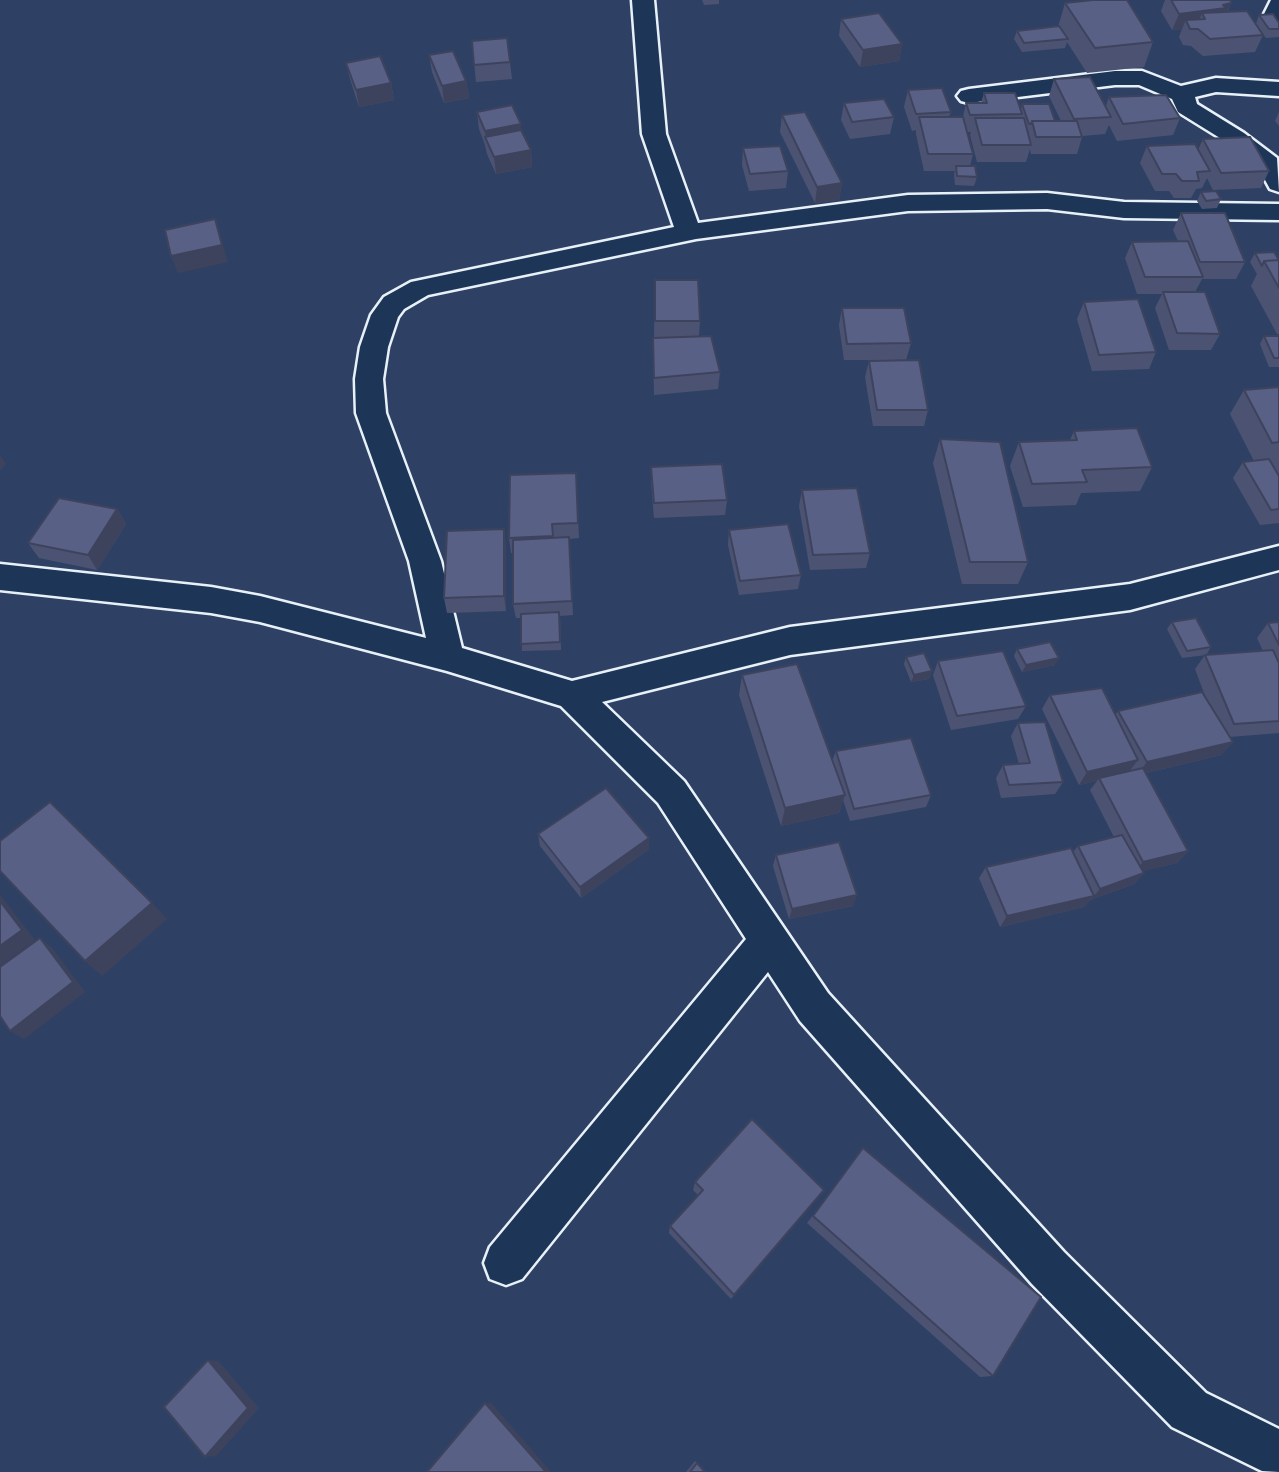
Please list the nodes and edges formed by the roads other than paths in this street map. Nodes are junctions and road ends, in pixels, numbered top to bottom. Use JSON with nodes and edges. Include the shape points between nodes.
{"nodes":[{"id":1,"x":643,"y":0,"type":"edge"},
{"id":2,"x":1279,"y":4,"type":"edge"},
{"id":3,"x":1279,"y":22,"type":"edge"},
{"id":4,"x":1279,"y":89,"type":"edge"},
{"id":5,"x":1183,"y":95,"type":"junction"},
{"id":6,"x":969,"y":96,"type":"dead end"},
{"id":7,"x":1279,"y":184,"type":"edge"},
{"id":8,"x":1279,"y":212,"type":"edge"},
{"id":9,"x":689,"y":232,"type":"junction"},
{"id":10,"x":1279,"y":558,"type":"edge"},
{"id":11,"x":0,"y":578,"type":"edge"},
{"id":12,"x":447,"y":657,"type":"junction"},
{"id":13,"x":572,"y":695,"type":"junction"},
{"id":14,"x":770,"y":940,"type":"junction"},
{"id":15,"x":506,"y":1263,"type":"dead end"},
{"id":16,"x":1279,"y":1454,"type":"edge"}],
"edges":[{"from":1,"to":9,"type":"street","via":[[654,134]]},
{"from":2,"to":3,"type":"street","via":[[1275,14]]},
{"from":4,"to":5,"type":"street","via":[[1216,85],[1194,88]]},
{"from":5,"to":6,"type":"street","via":[[1142,78],[1115,78]]},
{"from":5,"to":7,"type":"street","via":[[1186,107],[1268,163]]},
{"from":8,"to":9,"type":"street","via":[[1160,212],[1047,201],[908,202]]},
{"from":9,"to":12,"type":"street","via":[[420,288],[394,303],[385,315],[373,347],[371,413],[425,561]]},
{"from":10,"to":13,"type":"street","via":[[1130,597],[790,641]]},
{"from":11,"to":12,"type":"street","via":[[211,600]]},
{"from":12,"to":13,"type":"street"},
{"from":13,"to":14,"type":"street","via":[[671,792]]},
{"from":14,"to":15,"type":"street"},
{"from":14,"to":16,"type":"street","via":[[814,1007],[1048,1268],[1179,1401]]}]}
